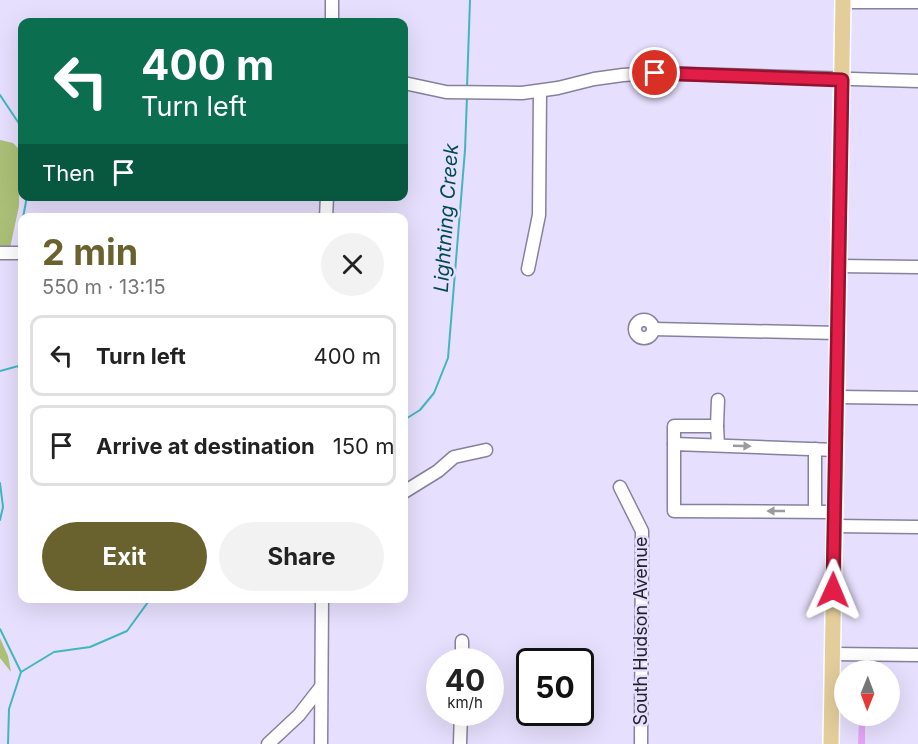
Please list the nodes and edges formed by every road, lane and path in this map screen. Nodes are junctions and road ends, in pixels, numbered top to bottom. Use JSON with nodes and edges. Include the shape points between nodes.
{"nodes":[{"id":1,"x":332,"y":0,"type":"edge"},
{"id":2,"x":843,"y":1,"type":"edge"},
{"id":3,"x":918,"y":2,"type":"edge"},
{"id":4,"x":332,"y":18,"type":"edge"},
{"id":5,"x":842,"y":80,"type":"junction"},
{"id":6,"x":918,"y":81,"type":"edge"},
{"id":7,"x":408,"y":84,"type":"edge"},
{"id":8,"x":540,"y":91,"type":"junction"},
{"id":9,"x":0,"y":253,"type":"edge"},
{"id":10,"x":18,"y":253,"type":"edge"},
{"id":11,"x":839,"y":266,"type":"junction"},
{"id":12,"x":918,"y":267,"type":"edge"},
{"id":13,"x":528,"y":269,"type":"dead end"},
{"id":14,"x":653,"y":329,"type":"dead end"},
{"id":15,"x":838,"y":333,"type":"junction"},
{"id":16,"x":837,"y":397,"type":"junction"},
{"id":17,"x":918,"y":398,"type":"edge"},
{"id":18,"x":718,"y":400,"type":"dead end"},
{"id":19,"x":717,"y":426,"type":"junction"},
{"id":20,"x":674,"y":444,"type":"junction"},
{"id":21,"x":718,"y":445,"type":"junction"},
{"id":22,"x":815,"y":449,"type":"junction"},
{"id":23,"x":486,"y":450,"type":"dead end"},
{"id":24,"x":836,"y":450,"type":"junction"},
{"id":25,"x":620,"y":488,"type":"dead end"},
{"id":26,"x":408,"y":490,"type":"edge"},
{"id":27,"x":815,"y":512,"type":"junction"},
{"id":28,"x":834,"y":519,"type":"junction"},
{"id":29,"x":918,"y":527,"type":"edge"},
{"id":30,"x":322,"y":603,"type":"edge"},
{"id":31,"x":462,"y":641,"type":"dead end"},
{"id":32,"x":462,"y":648,"type":"edge"},
{"id":33,"x":832,"y":654,"type":"junction"},
{"id":34,"x":918,"y":655,"type":"edge"},
{"id":35,"x":321,"y":686,"type":"junction"},
{"id":36,"x":461,"y":726,"type":"edge"},
{"id":37,"x":268,"y":744,"type":"edge"},
{"id":38,"x":321,"y":744,"type":"edge"},
{"id":39,"x":460,"y":744,"type":"edge"},
{"id":40,"x":641,"y":744,"type":"edge"},
{"id":41,"x":831,"y":744,"type":"edge"}],
"edges":[{"from":1,"to":4,"type":"street"},
{"from":2,"to":3,"type":"street"},
{"from":2,"to":5,"type":"main road"},
{"from":5,"to":6,"type":"street"},
{"from":5,"to":8,"type":"street","via":[[655,73]]},
{"from":5,"to":11,"type":"main road"},
{"from":7,"to":8,"type":"street","via":[[446,92]]},
{"from":8,"to":13,"type":"street","via":[[539,214]]},
{"from":9,"to":10,"type":"street"},
{"from":11,"to":12,"type":"street"},
{"from":11,"to":15,"type":"main road"},
{"from":14,"to":15,"type":"street"},
{"from":15,"to":16,"type":"main road"},
{"from":16,"to":17,"type":"street"},
{"from":16,"to":24,"type":"main road"},
{"from":18,"to":19,"type":"street"},
{"from":19,"to":20,"type":"street","via":[[674,426]]},
{"from":19,"to":21,"type":"street"},
{"from":20,"to":21,"type":"street"},
{"from":27,"to":20,"type":"street","one_way":true,"via":[[674,511]]},
{"from":21,"to":22,"type":"street","one_way":true},
{"from":22,"to":24,"type":"street"},
{"from":22,"to":27,"type":"street"},
{"from":23,"to":26,"type":"street","via":[[454,458]]},
{"from":24,"to":28,"type":"main road"},
{"from":25,"to":40,"type":"street","name":"South Hudson Avenue","via":[[642,531]]},
{"from":27,"to":28,"type":"street"},
{"from":28,"to":29,"type":"street"},
{"from":28,"to":33,"type":"main road"},
{"from":30,"to":35,"type":"street"},
{"from":31,"to":32,"type":"street"},
{"from":33,"to":34,"type":"street"},
{"from":33,"to":41,"type":"main road"},
{"from":35,"to":37,"type":"street","via":[[299,715]]},
{"from":35,"to":38,"type":"street"},
{"from":36,"to":39,"type":"street"}]}
